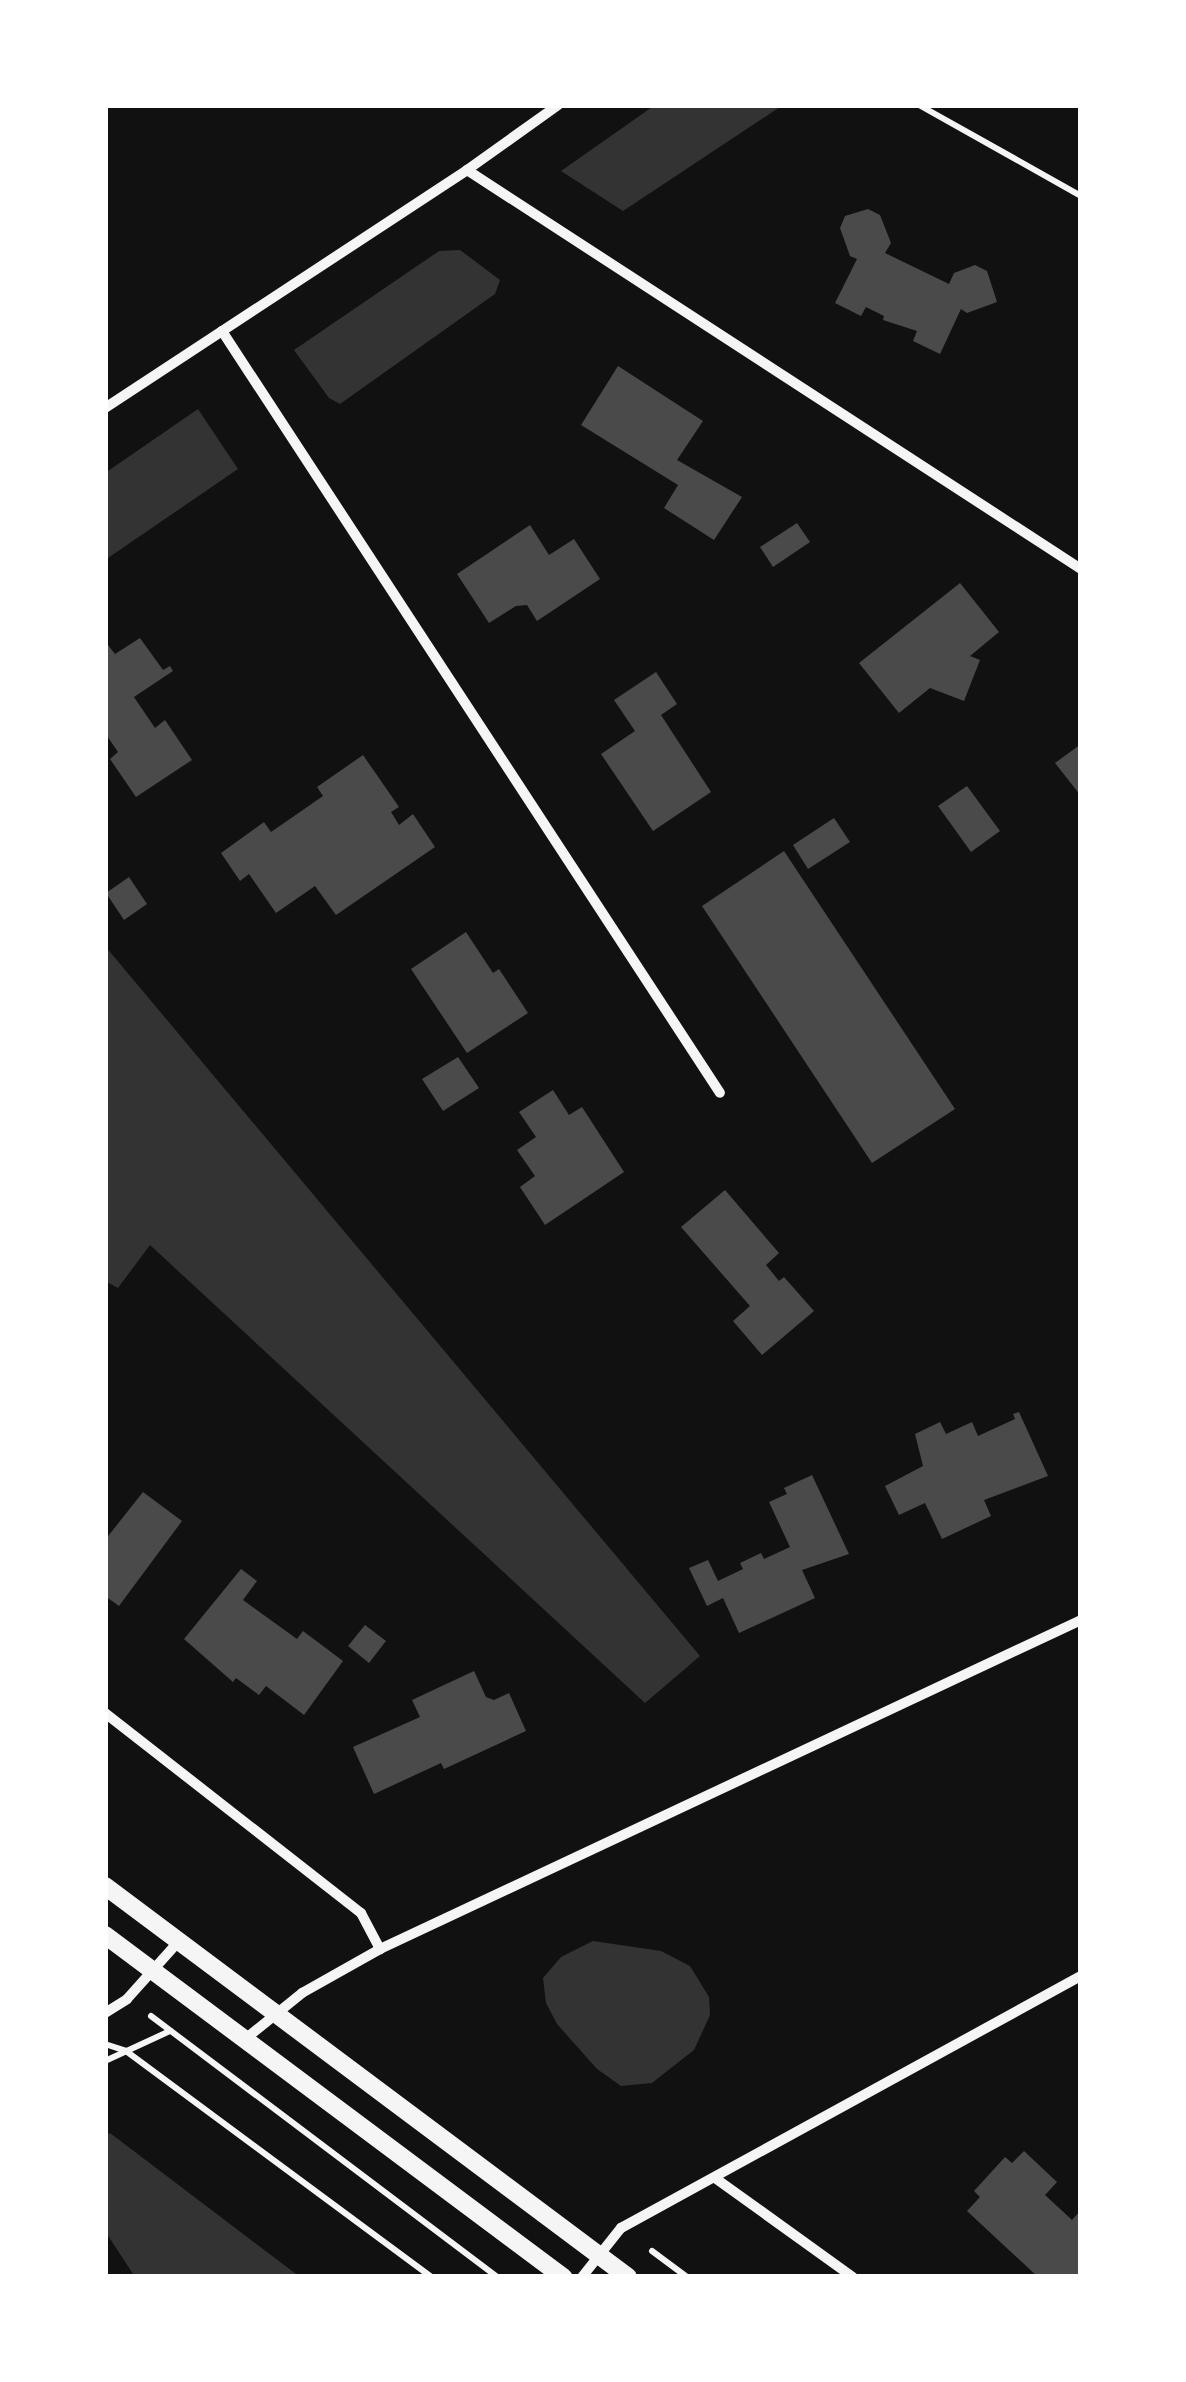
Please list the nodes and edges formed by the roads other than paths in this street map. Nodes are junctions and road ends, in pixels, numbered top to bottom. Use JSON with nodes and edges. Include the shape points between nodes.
{"nodes":[{"id":1,"x":558,"y":105,"type":"edge"},
{"id":2,"x":467,"y":170,"type":"junction"},
{"id":3,"x":222,"y":331,"type":"junction"},
{"id":4,"x":105,"y":408,"type":"edge"},
{"id":5,"x":1081,"y":569,"type":"edge"},
{"id":6,"x":720,"y":1093,"type":"dead end"},
{"id":7,"x":1081,"y":1620,"type":"edge"},
{"id":8,"x":105,"y":1712,"type":"edge"},
{"id":9,"x":105,"y":1886,"type":"edge"},
{"id":10,"x":105,"y":1935,"type":"edge"},
{"id":11,"x":178,"y":1941,"type":"junction"},
{"id":12,"x":380,"y":1949,"type":"junction"},
{"id":13,"x":154,"y":1971,"type":"junction"},
{"id":14,"x":1081,"y":1976,"type":"edge"},
{"id":15,"x":105,"y":2014,"type":"edge"},
{"id":16,"x":275,"y":2016,"type":"junction"},
{"id":17,"x":244,"y":2040,"type":"junction"},
{"id":18,"x":715,"y":2178,"type":"junction"},
{"id":19,"x":598,"y":2254,"type":"junction"},
{"id":20,"x":563,"y":2277,"type":"edge"},
{"id":21,"x":582,"y":2277,"type":"edge"},
{"id":22,"x":628,"y":2277,"type":"edge"},
{"id":23,"x":853,"y":2277,"type":"edge"}],
"edges":[{"from":1,"to":2,"type":"street"},
{"from":2,"to":3,"type":"street"},
{"from":2,"to":5,"type":"street"},
{"from":3,"to":4,"type":"street"},
{"from":3,"to":6,"type":"street"},
{"from":7,"to":12,"type":"street"},
{"from":8,"to":12,"type":"street","via":[[360,1913]]},
{"from":9,"to":11,"type":"street"},
{"from":10,"to":13,"type":"street"},
{"from":11,"to":13,"type":"street"},
{"from":11,"to":16,"type":"street"},
{"from":12,"to":16,"type":"street"},
{"from":13,"to":15,"type":"street"},
{"from":13,"to":17,"type":"street"},
{"from":14,"to":18,"type":"street"},
{"from":16,"to":17,"type":"street"},
{"from":16,"to":19,"type":"street"},
{"from":17,"to":20,"type":"street"},
{"from":18,"to":19,"type":"street","via":[[621,2228]]},
{"from":18,"to":23,"type":"street"},
{"from":19,"to":21,"type":"street"},
{"from":19,"to":22,"type":"street"}]}
